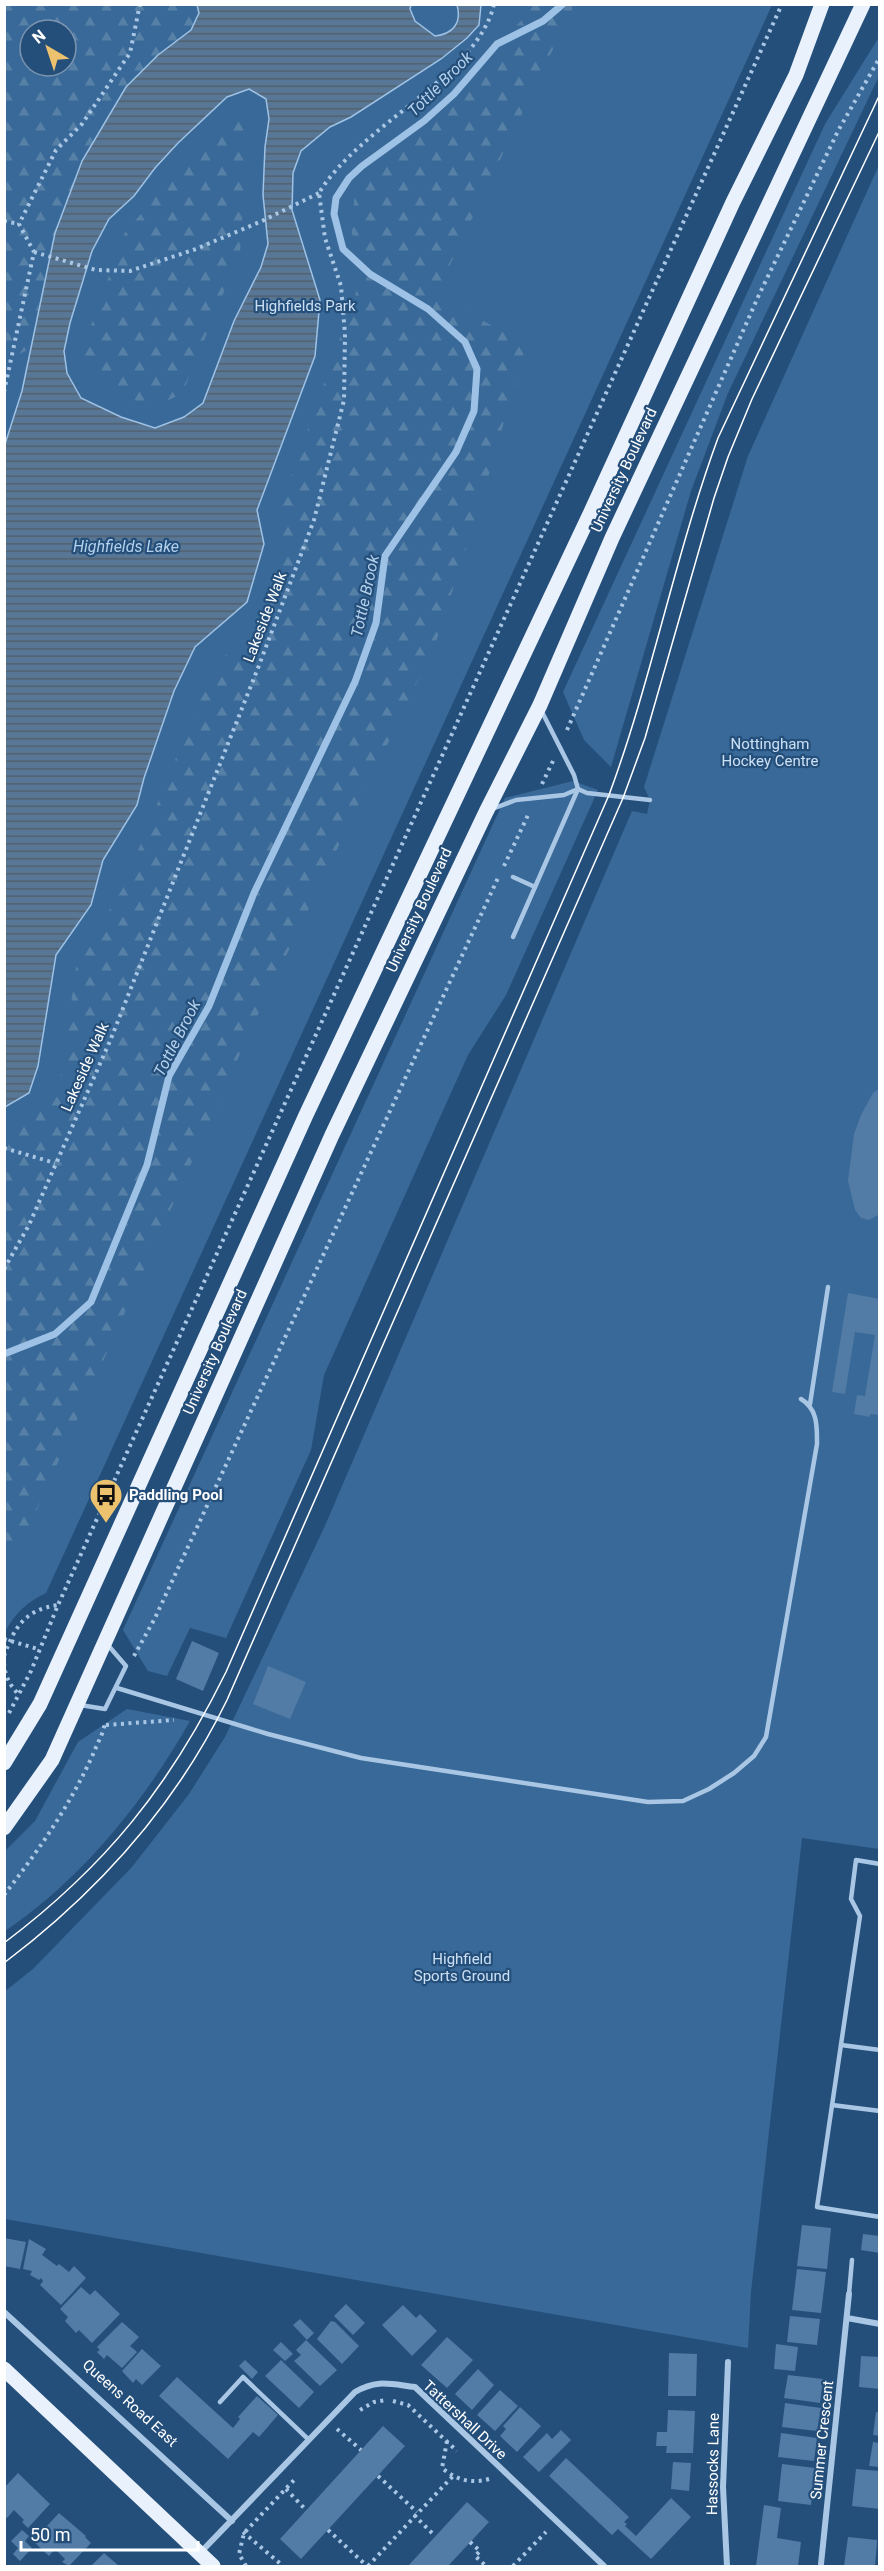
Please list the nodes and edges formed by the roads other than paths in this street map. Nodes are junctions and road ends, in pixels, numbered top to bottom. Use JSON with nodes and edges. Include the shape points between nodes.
{"nodes":[{"id":1,"x":822,"y":4,"type":"edge"},
{"id":2,"x":863,"y":4,"type":"edge"},
{"id":3,"x":540,"y":705,"type":"junction"},
{"id":4,"x":578,"y":789,"type":"junction"},
{"id":5,"x":650,"y":800,"type":"dead end"},
{"id":6,"x":486,"y":812,"type":"junction"},
{"id":7,"x":513,"y":877,"type":"dead end"},
{"id":8,"x":535,"y":887,"type":"junction"},
{"id":9,"x":513,"y":937,"type":"dead end"},
{"id":10,"x":828,"y":1287,"type":"dead end"},
{"id":11,"x":801,"y":1399,"type":"dead end"},
{"id":12,"x":810,"y":1404,"type":"junction"},
{"id":13,"x":105,"y":1642,"type":"junction"},
{"id":14,"x":117,"y":1688,"type":"junction"},
{"id":15,"x":78,"y":1704,"type":"junction"},
{"id":16,"x":4,"y":1763,"type":"edge"},
{"id":17,"x":4,"y":1828,"type":"edge"},
{"id":18,"x":879,"y":1864,"type":"edge"},
{"id":19,"x":841,"y":2045,"type":"junction"},
{"id":20,"x":879,"y":2050,"type":"edge"},
{"id":21,"x":832,"y":2105,"type":"junction"},
{"id":22,"x":879,"y":2111,"type":"edge"},
{"id":23,"x":879,"y":2217,"type":"edge"},
{"id":24,"x":852,"y":2260,"type":"dead end"},
{"id":25,"x":849,"y":2294,"type":"joint"},
{"id":26,"x":4,"y":2312,"type":"edge"},
{"id":27,"x":847,"y":2319,"type":"junction"},
{"id":28,"x":879,"y":2324,"type":"edge"},
{"id":29,"x":728,"y":2362,"type":"dead end"},
{"id":30,"x":4,"y":2369,"type":"edge"},
{"id":31,"x":220,"y":2403,"type":"dead end"},
{"id":32,"x":309,"y":2440,"type":"junction"},
{"id":33,"x":232,"y":2521,"type":"junction"},
{"id":34,"x":199,"y":2554,"type":"junction"},
{"id":35,"x":821,"y":2564,"type":"dead end"},
{"id":36,"x":213,"y":2566,"type":"edge"},
{"id":37,"x":604,"y":2566,"type":"edge"},
{"id":38,"x":727,"y":2566,"type":"edge"}],
"edges":[{"from":1,"to":16,"type":"main road","name":"University Boulevard","via":[[796,75],[306,1115],[40,1704]]},
{"from":2,"to":3,"type":"main road","name":"University Boulevard","via":[[612,538]]},
{"from":3,"to":4,"type":"lane"},
{"from":3,"to":6,"type":"main road","name":"University Boulevard"},
{"from":4,"to":5,"type":"lane"},
{"from":4,"to":6,"type":"lane","via":[[564,795],[516,800]]},
{"from":4,"to":8,"type":"lane"},
{"from":6,"to":13,"type":"main road","name":"University Boulevard","via":[[332,1135]]},
{"from":7,"to":8,"type":"lane"},
{"from":8,"to":9,"type":"lane"},
{"from":10,"to":12,"type":"lane"},
{"from":11,"to":12,"type":"lane"},
{"from":12,"to":14,"type":"lane","via":[[818,1424],[818,1444],[766,1737],[754,1756],[734,1773],[683,1801],[648,1802],[361,1758],[301,1744]]},
{"from":13,"to":14,"type":"lane","via":[[126,1666]]},
{"from":13,"to":15,"type":"main road","name":"University Boulevard"},
{"from":14,"to":15,"type":"lane","via":[[105,1709]]},
{"from":15,"to":17,"type":"main road","name":"University Boulevard","via":[[51,1760]]},
{"from":18,"to":19,"type":"lane","via":[[856,1860],[851,1899],[860,1916]]},
{"from":19,"to":20,"type":"lane"},
{"from":19,"to":21,"type":"lane"},
{"from":21,"to":22,"type":"lane"},
{"from":21,"to":23,"type":"lane","via":[[817,2207]]},
{"from":24,"to":25,"type":"lane"},
{"from":25,"to":27,"type":"street","name":"Summer Crescent"},
{"from":26,"to":33,"type":"street","name":"Queens Road East"},
{"from":27,"to":28,"type":"street"},
{"from":27,"to":35,"type":"street","name":"Summer Crescent"},
{"from":29,"to":38,"type":"street","name":"Hassocks Lane","via":[[723,2487]]},
{"from":30,"to":34,"type":"main road"},
{"from":31,"to":32,"type":"lane","via":[[243,2377]]},
{"from":32,"to":33,"type":"street","name":"Tattershall Drive"},
{"from":32,"to":37,"type":"street","name":"Tattershall Drive","via":[[355,2392],[370,2383],[415,2388]]},
{"from":33,"to":34,"type":"street","name":"Tattershall Drive"},
{"from":34,"to":36,"type":"main road"}]}
